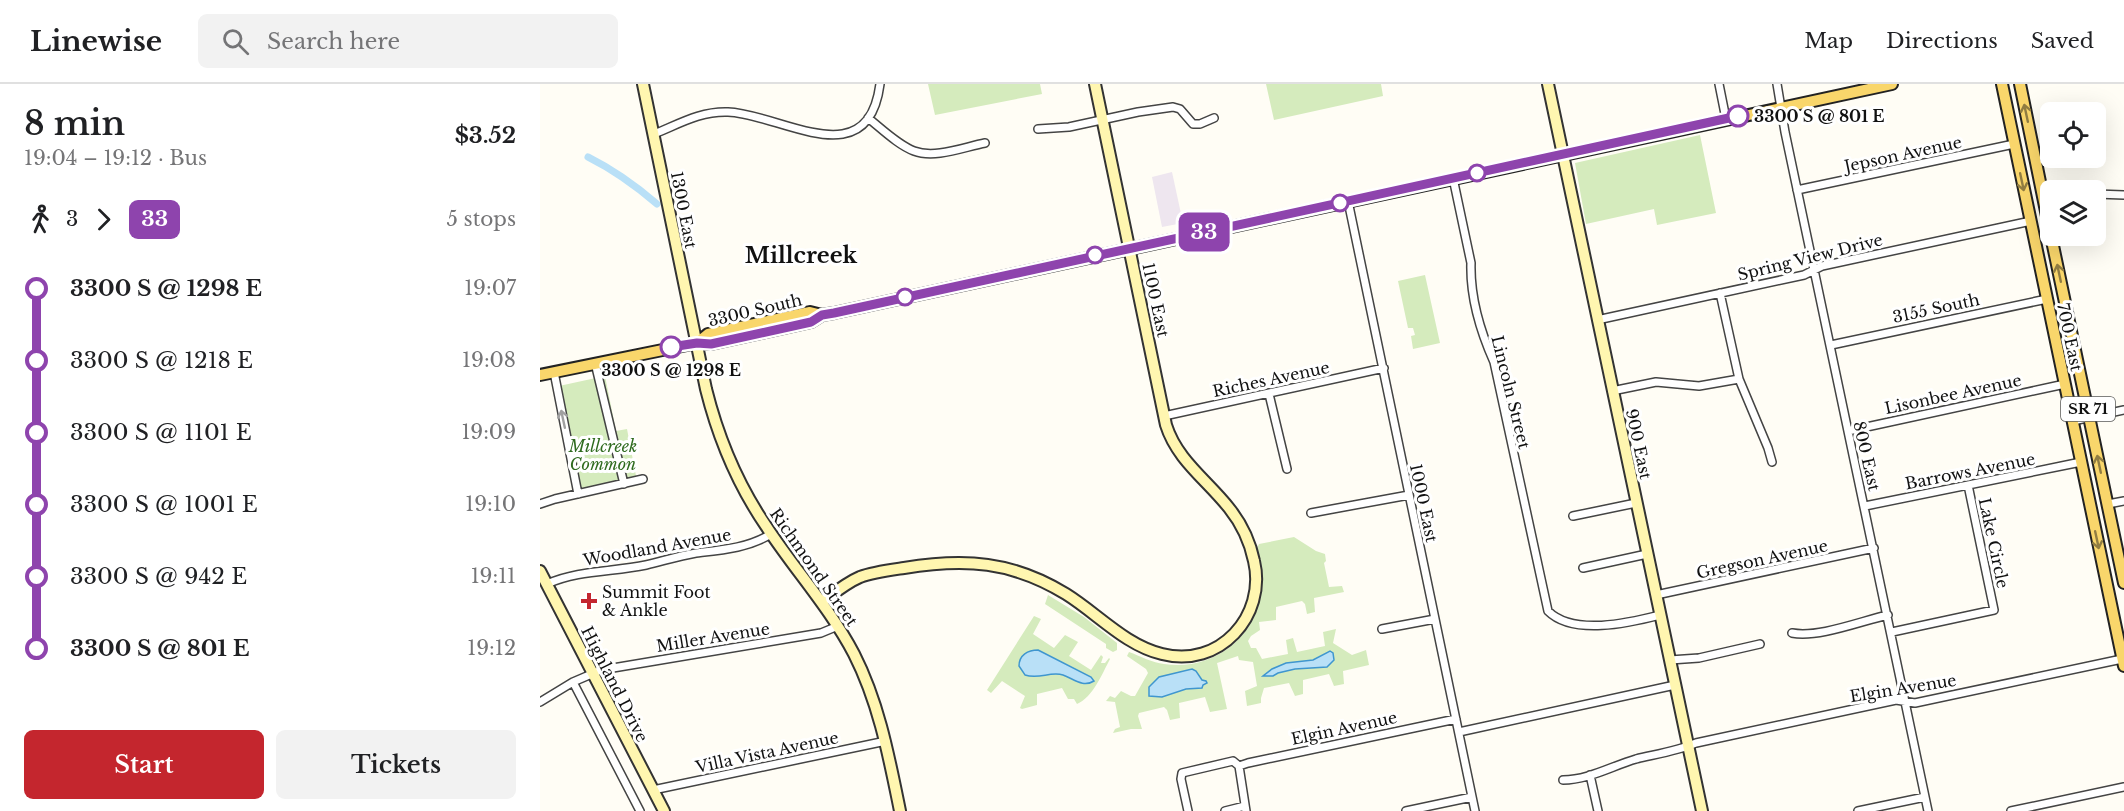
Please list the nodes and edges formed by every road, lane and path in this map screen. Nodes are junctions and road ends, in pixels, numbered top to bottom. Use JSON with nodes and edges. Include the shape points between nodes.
{"nodes":[{"id":1,"x":643,"y":84,"type":"edge"},
{"id":2,"x":880,"y":84,"type":"edge"},
{"id":3,"x":1095,"y":84,"type":"edge"},
{"id":4,"x":1548,"y":84,"type":"edge"},
{"id":5,"x":1719,"y":84,"type":"edge"},
{"id":6,"x":1777,"y":84,"type":"edge"},
{"id":7,"x":1892,"y":84,"type":"edge"},
{"id":8,"x":2002,"y":84,"type":"edge"},
{"id":9,"x":2020,"y":84,"type":"edge"},
{"id":10,"x":1780,"y":107,"type":"junction"},
{"id":11,"x":868,"y":118,"type":"junction"},
{"id":12,"x":1215,"y":118,"type":"dead end"},
{"id":13,"x":1726,"y":118,"type":"junction"},
{"id":14,"x":1102,"y":119,"type":"junction"},
{"id":15,"x":1038,"y":129,"type":"dead end"},
{"id":16,"x":654,"y":134,"type":"junction"},
{"id":17,"x":985,"y":143,"type":"dead end"},
{"id":18,"x":2014,"y":144,"type":"junction"},
{"id":19,"x":1562,"y":154,"type":"junction"},
{"id":20,"x":1453,"y":178,"type":"junction"},
{"id":21,"x":2043,"y":180,"type":"edge"},
{"id":22,"x":1797,"y":190,"type":"junction"},
{"id":23,"x":2106,"y":194,"type":"edge"},
{"id":24,"x":2124,"y":195,"type":"edge"},
{"id":25,"x":1348,"y":201,"type":"junction"},
{"id":26,"x":2031,"y":221,"type":"junction"},
{"id":27,"x":2054,"y":246,"type":"edge"},
{"id":28,"x":1129,"y":248,"type":"junction"},
{"id":29,"x":1814,"y":270,"type":"junction"},
{"id":30,"x":1720,"y":293,"type":"junction"},
{"id":31,"x":2047,"y":299,"type":"junction"},
{"id":32,"x":1597,"y":320,"type":"junction"},
{"id":33,"x":697,"y":343,"type":"junction"},
{"id":34,"x":1831,"y":345,"type":"junction"},
{"id":35,"x":596,"y":363,"type":"junction"},
{"id":36,"x":1384,"y":368,"type":"junction"},
{"id":37,"x":554,"y":372,"type":"junction"},
{"id":38,"x":540,"y":375,"type":"edge"},
{"id":39,"x":1739,"y":379,"type":"junction"},
{"id":40,"x":2065,"y":384,"type":"junction"},
{"id":41,"x":1612,"y":391,"type":"junction"},
{"id":42,"x":1269,"y":394,"type":"junction"},
{"id":43,"x":2124,"y":410,"type":"edge"},
{"id":44,"x":1164,"y":416,"type":"junction"},
{"id":45,"x":2090,"y":417,"type":"junction"},
{"id":46,"x":2073,"y":421,"type":"junction"},
{"id":47,"x":1848,"y":431,"type":"junction"},
{"id":48,"x":1772,"y":462,"type":"dead end"},
{"id":49,"x":2081,"y":462,"type":"junction"},
{"id":50,"x":1287,"y":469,"type":"dead end"},
{"id":51,"x":643,"y":479,"type":"dead end"},
{"id":52,"x":624,"y":484,"type":"junction"},
{"id":53,"x":1968,"y":485,"type":"junction"},
{"id":54,"x":578,"y":494,"type":"junction"},
{"id":55,"x":1409,"y":495,"type":"junction"},
{"id":56,"x":2124,"y":501,"type":"edge"},
{"id":57,"x":540,"y":502,"type":"edge"},
{"id":58,"x":1636,"y":503,"type":"junction"},
{"id":59,"x":2108,"y":504,"type":"junction"},
{"id":60,"x":1865,"y":506,"type":"junction"},
{"id":61,"x":1311,"y":513,"type":"dead end"},
{"id":62,"x":1573,"y":516,"type":"dead end"},
{"id":63,"x":771,"y":534,"type":"junction"},
{"id":64,"x":1874,"y":548,"type":"junction"},
{"id":65,"x":1647,"y":554,"type":"junction"},
{"id":66,"x":1583,"y":568,"type":"dead end"},
{"id":67,"x":540,"y":571,"type":"edge"},
{"id":68,"x":2124,"y":583,"type":"edge"},
{"id":69,"x":547,"y":584,"type":"junction"},
{"id":70,"x":1656,"y":595,"type":"junction"},
{"id":71,"x":822,"y":602,"type":"junction"},
{"id":72,"x":1660,"y":615,"type":"junction"},
{"id":73,"x":1888,"y":615,"type":"junction"},
{"id":74,"x":1434,"y":619,"type":"junction"},
{"id":75,"x":2119,"y":621,"type":"edge"},
{"id":76,"x":838,"y":626,"type":"junction"},
{"id":77,"x":1382,"y":629,"type":"dead end"},
{"id":78,"x":1892,"y":632,"type":"junction"},
{"id":79,"x":1792,"y":633,"type":"dead end"},
{"id":80,"x":1760,"y":644,"type":"dead end"},
{"id":81,"x":1670,"y":660,"type":"junction"},
{"id":82,"x":2123,"y":663,"type":"edge"},
{"id":83,"x":592,"y":672,"type":"junction"},
{"id":84,"x":573,"y":682,"type":"junction"},
{"id":85,"x":1675,"y":685,"type":"junction"},
{"id":86,"x":1905,"y":701,"type":"junction"},
{"id":87,"x":540,"y":702,"type":"edge"},
{"id":88,"x":1456,"y":719,"type":"junction"},
{"id":89,"x":1459,"y":732,"type":"junction"},
{"id":90,"x":886,"y":741,"type":"junction"},
{"id":91,"x":1688,"y":746,"type":"junction"},
{"id":92,"x":1239,"y":766,"type":"junction"},
{"id":93,"x":1590,"y":775,"type":"junction"},
{"id":94,"x":1563,"y":780,"type":"dead end"},
{"id":95,"x":2124,"y":787,"type":"edge"},
{"id":96,"x":653,"y":790,"type":"junction"},
{"id":97,"x":1925,"y":796,"type":"junction"},
{"id":98,"x":1472,"y":797,"type":"junction"},
{"id":99,"x":1246,"y":809,"type":"edge"},
{"id":100,"x":640,"y":811,"type":"edge"},
{"id":101,"x":664,"y":811,"type":"edge"},
{"id":102,"x":900,"y":811,"type":"edge"},
{"id":103,"x":1188,"y":811,"type":"edge"},
{"id":104,"x":1225,"y":811,"type":"edge"},
{"id":105,"x":1406,"y":811,"type":"edge"},
{"id":106,"x":1475,"y":811,"type":"edge"},
{"id":107,"x":1598,"y":811,"type":"edge"},
{"id":108,"x":1702,"y":811,"type":"edge"},
{"id":109,"x":1858,"y":811,"type":"edge"},
{"id":110,"x":1928,"y":811,"type":"edge"},
{"id":111,"x":2011,"y":811,"type":"edge"}],
"edges":[{"from":1,"to":16,"type":"street","name":"1300 East"},
{"from":2,"to":11,"type":"street","via":[[877,103]]},
{"from":3,"to":14,"type":"street","name":"1100 East"},
{"from":4,"to":19,"type":"street","name":"900 East"},
{"from":5,"to":13,"type":"street"},
{"from":6,"to":10,"type":"street","name":"800 East"},
{"from":7,"to":10,"type":"main road","name":"3300 South"},
{"from":8,"to":18,"type":"main road","name":"700 East","number":"SR 71"},
{"from":21,"to":9,"type":"main road","name":"700 East","number":"SR 71","one_way":true},
{"from":10,"to":13,"type":"main road","name":"3300 South"},
{"from":10,"to":22,"type":"street","name":"800 East"},
{"from":11,"to":16,"type":"street","via":[[850,131],[828,136],[745,114],[719,112],[692,117]]},
{"from":11,"to":17,"type":"street","via":[[920,153]]},
{"from":12,"to":14,"type":"street","via":[[1195,125],[1173,107]]},
{"from":13,"to":19,"type":"main road","name":"3300 South"},
{"from":14,"to":15,"type":"street"},
{"from":14,"to":28,"type":"street","name":"1100 East"},
{"from":16,"to":33,"type":"street","name":"1300 East"},
{"from":18,"to":22,"type":"street","name":"Jepson Avenue"},
{"from":18,"to":26,"type":"main road","name":"700 East","number":"SR 71","one_way":true},
{"from":19,"to":20,"type":"main road","name":"3300 South"},
{"from":19,"to":32,"type":"street","name":"900 East"},
{"from":20,"to":25,"type":"main road","name":"3300 South"},
{"from":20,"to":72,"type":"street","name":"Lincoln Street","via":[[1470,276],[1486,346],[1494,362],[1548,611],[1562,621],[1610,626]]},
{"from":22,"to":29,"type":"street","name":"800 East"},
{"from":23,"to":24,"type":"street"},
{"from":25,"to":28,"type":"main road","name":"3300 South"},
{"from":25,"to":36,"type":"street","name":"1000 East"},
{"from":26,"to":29,"type":"street","name":"Spring View Drive"},
{"from":26,"to":31,"type":"main road","name":"700 East","number":"SR 71"},
{"from":45,"to":27,"type":"main road","name":"700 East","number":"SR 71","one_way":true},
{"from":28,"to":33,"type":"main road","name":"3300 South","via":[[822,315],[810,312],[708,334]]},
{"from":28,"to":44,"type":"street","name":"1100 East"},
{"from":29,"to":30,"type":"street","name":"Spring View Drive"},
{"from":29,"to":34,"type":"street","name":"800 East"},
{"from":30,"to":32,"type":"street","name":"Spring View Drive"},
{"from":30,"to":39,"type":"street"},
{"from":31,"to":34,"type":"street","name":"3155 South"},
{"from":31,"to":40,"type":"main road","name":"700 East","number":"SR 71"},
{"from":32,"to":41,"type":"street","name":"900 East"},
{"from":33,"to":35,"type":"main road","name":"3300 South"},
{"from":33,"to":63,"type":"street","name":"Richmond Street","via":[[719,434],[743,488]]},
{"from":34,"to":47,"type":"street","name":"800 East"},
{"from":35,"to":37,"type":"main road","name":"3300 South"},
{"from":35,"to":52,"type":"street"},
{"from":36,"to":42,"type":"street","name":"Riches Avenue"},
{"from":36,"to":55,"type":"street","name":"1000 East"},
{"from":37,"to":38,"type":"main road","name":"3300 South"},
{"from":54,"to":37,"type":"street","one_way":true},
{"from":39,"to":41,"type":"street","via":[[1699,386],[1656,382]]},
{"from":39,"to":48,"type":"street"},
{"from":40,"to":46,"type":"main road","name":"700 East","number":"SR 71"},
{"from":40,"to":47,"type":"street","name":"Lisonbee Avenue"},
{"from":41,"to":58,"type":"street","name":"900 East"},
{"from":42,"to":44,"type":"street","name":"Riches Avenue"},
{"from":42,"to":50,"type":"street"},
{"from":43,"to":45,"type":"street"},
{"from":44,"to":71,"type":"street","name":"1100 East","via":[[1176,450],[1236,518],[1255,564],[1256,595],[1249,615],[1238,631],[1214,650],[1185,657],[1145,649],[1043,582],[1014,570],[979,563],[935,563],[874,573],[850,582]]},
{"from":45,"to":46,"type":"street"},
{"from":59,"to":45,"type":"main road","name":"700 East","number":"SR 71","one_way":true},
{"from":46,"to":49,"type":"main road","name":"700 East","number":"SR 71"},
{"from":47,"to":60,"type":"street","name":"800 East"},
{"from":49,"to":53,"type":"street","name":"Barrows Avenue"},
{"from":49,"to":75,"type":"main road","name":"700 East","number":"SR 71","one_way":true},
{"from":51,"to":52,"type":"street"},
{"from":52,"to":54,"type":"street"},
{"from":53,"to":60,"type":"street","name":"Barrows Avenue"},
{"from":53,"to":78,"type":"street","name":"Lake Circle","via":[[1994,610]]},
{"from":54,"to":57,"type":"street"},
{"from":55,"to":61,"type":"street"},
{"from":55,"to":74,"type":"street","name":"1000 East"},
{"from":56,"to":59,"type":"street"},
{"from":58,"to":62,"type":"street"},
{"from":58,"to":65,"type":"street","name":"900 East"},
{"from":59,"to":68,"type":"main road","name":"700 East","number":"SR 71"},
{"from":60,"to":64,"type":"street","name":"800 East"},
{"from":63,"to":69,"type":"street","name":"Woodland Avenue","via":[[740,546],[567,576]]},
{"from":63,"to":71,"type":"street","name":"Richmond Street"},
{"from":64,"to":70,"type":"street","name":"Gregson Avenue"},
{"from":64,"to":73,"type":"street","name":"800 East"},
{"from":65,"to":66,"type":"street"},
{"from":65,"to":70,"type":"street","name":"900 East"},
{"from":67,"to":69,"type":"street","name":"Highland Drive"},
{"from":69,"to":83,"type":"street","name":"Highland Drive"},
{"from":70,"to":72,"type":"street","name":"900 East"},
{"from":71,"to":76,"type":"street","name":"Richmond Street"},
{"from":72,"to":81,"type":"street","name":"900 East"},
{"from":73,"to":78,"type":"street","name":"800 East"},
{"from":73,"to":79,"type":"street","via":[[1803,635]]},
{"from":74,"to":77,"type":"street"},
{"from":74,"to":88,"type":"street","name":"1000 East"},
{"from":75,"to":82,"type":"main road","name":"700 East","number":"SR 71"},
{"from":76,"to":83,"type":"street","name":"Miller Avenue","via":[[821,633]]},
{"from":76,"to":90,"type":"street","name":"Richmond Street","via":[[860,666]]},
{"from":78,"to":86,"type":"street","name":"800 East"},
{"from":80,"to":81,"type":"street","via":[[1699,658]]},
{"from":81,"to":85,"type":"street","name":"900 East"},
{"from":82,"to":86,"type":"street","name":"Elgin Avenue","via":[[1915,703]]},
{"from":83,"to":84,"type":"street","name":"Miller Avenue"},
{"from":83,"to":96,"type":"street","name":"Highland Drive"},
{"from":84,"to":87,"type":"street","name":"Miller Avenue"},
{"from":84,"to":100,"type":"street"},
{"from":85,"to":89,"type":"street"},
{"from":85,"to":91,"type":"street","name":"900 East"},
{"from":86,"to":91,"type":"street","name":"Elgin Avenue"},
{"from":86,"to":97,"type":"street","name":"800 East"},
{"from":88,"to":89,"type":"street","name":"1000 East"},
{"from":88,"to":92,"type":"street","name":"Elgin Avenue"},
{"from":89,"to":98,"type":"street","name":"1000 East"},
{"from":90,"to":96,"type":"street","name":"Villa Vista Avenue"},
{"from":90,"to":102,"type":"street","name":"Richmond Street"},
{"from":91,"to":93,"type":"street","name":"Elgin Avenue"},
{"from":91,"to":108,"type":"street","name":"900 East"},
{"from":92,"to":99,"type":"street"},
{"from":92,"to":103,"type":"street","name":"Elgin Avenue","via":[[1233,761],[1182,773]]},
{"from":93,"to":94,"type":"street","name":"Elgin Avenue"},
{"from":93,"to":107,"type":"street"},
{"from":95,"to":111,"type":"street"},
{"from":96,"to":101,"type":"street","name":"Highland Drive"},
{"from":97,"to":109,"type":"street"},
{"from":97,"to":110,"type":"street","name":"800 East"},
{"from":98,"to":105,"type":"street"},
{"from":98,"to":106,"type":"street","name":"1000 East"},
{"from":99,"to":104,"type":"street"}]}
